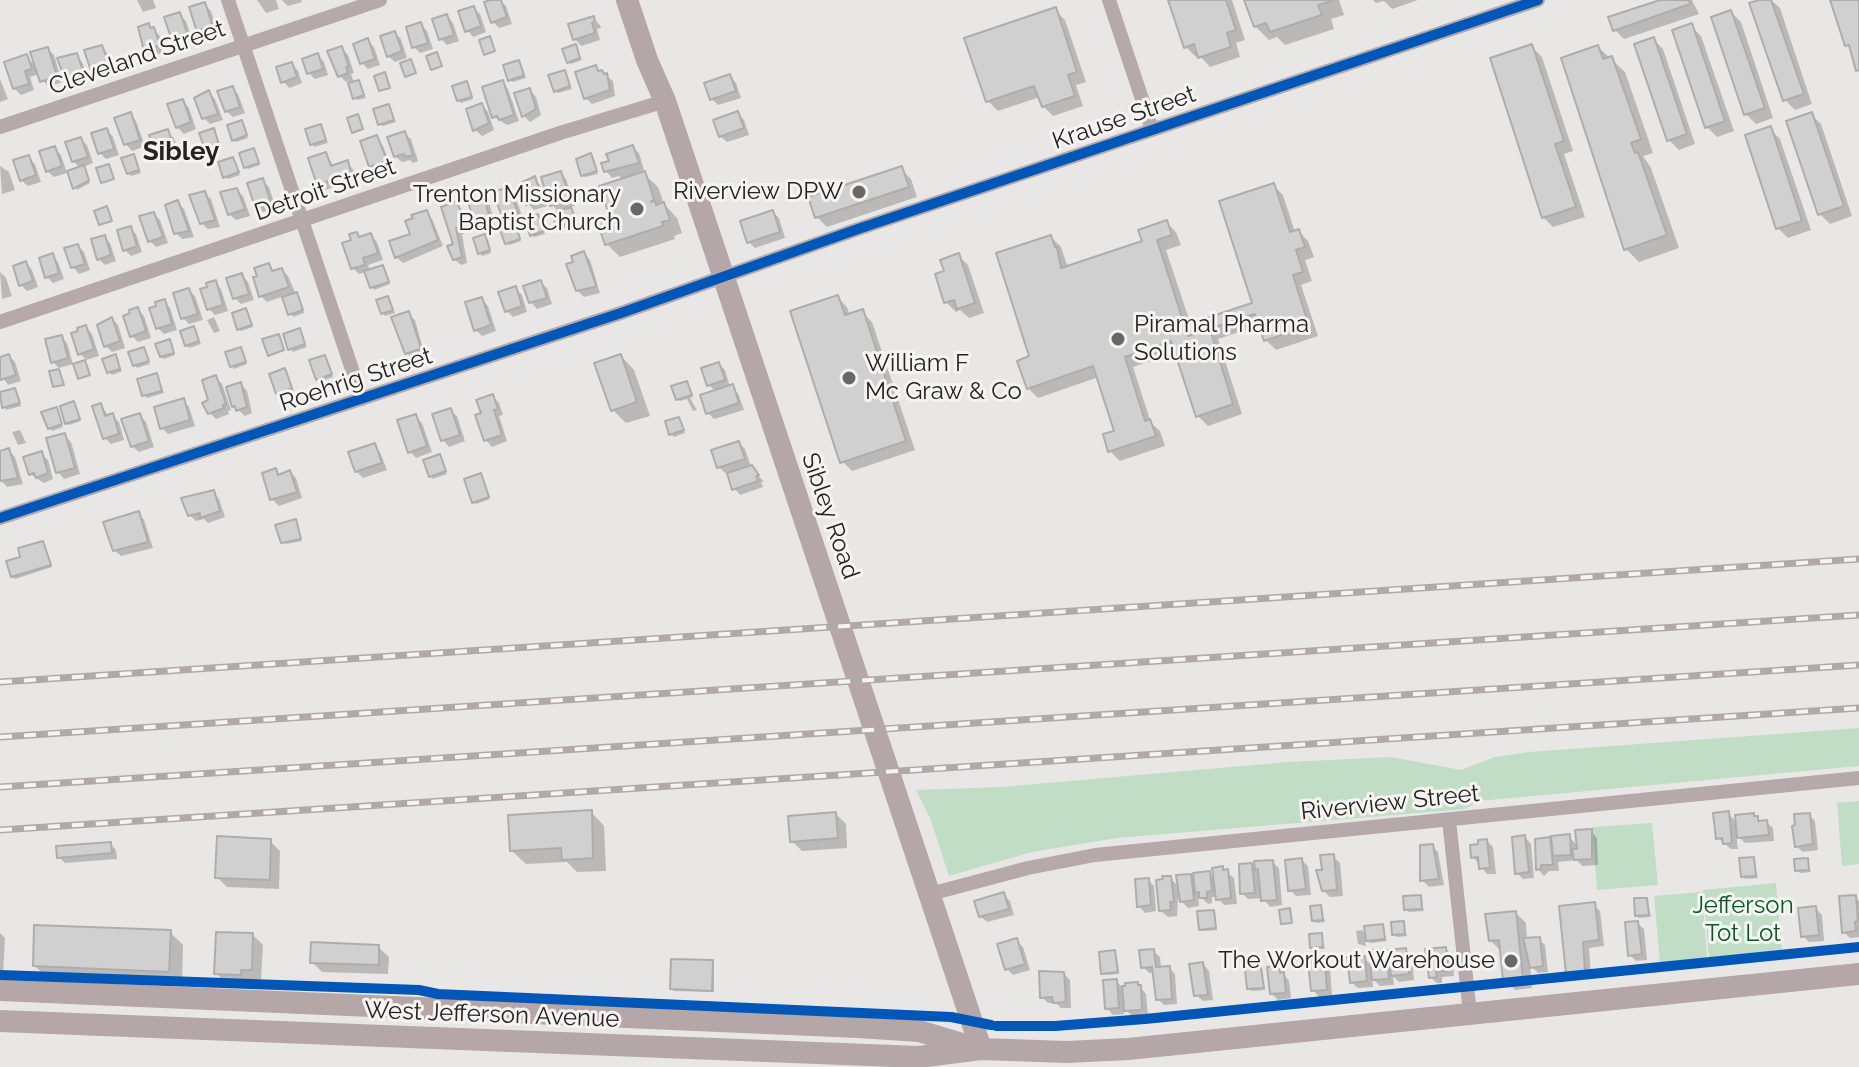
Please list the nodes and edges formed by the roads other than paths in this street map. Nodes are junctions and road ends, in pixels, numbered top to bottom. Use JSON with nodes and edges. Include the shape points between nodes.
{"nodes":[{"id":1,"x":228,"y":0,"type":"edge"},
{"id":2,"x":380,"y":0,"type":"edge"},
{"id":3,"x":627,"y":0,"type":"edge"},
{"id":4,"x":1109,"y":0,"type":"edge"},
{"id":5,"x":1538,"y":0,"type":"edge"},
{"id":6,"x":243,"y":45,"type":"junction"},
{"id":7,"x":665,"y":101,"type":"junction"},
{"id":8,"x":0,"y":127,"type":"edge"},
{"id":9,"x":1152,"y":129,"type":"junction"},
{"id":10,"x":302,"y":221,"type":"junction"},
{"id":11,"x":723,"y":275,"type":"junction"},
{"id":12,"x":0,"y":322,"type":"edge"},
{"id":13,"x":362,"y":399,"type":"junction"},
{"id":14,"x":0,"y":518,"type":"edge"},
{"id":15,"x":1859,"y":778,"type":"edge"},
{"id":16,"x":1449,"y":820,"type":"junction"},
{"id":17,"x":930,"y":894,"type":"junction"},
{"id":18,"x":1859,"y":974,"type":"edge"},
{"id":19,"x":0,"y":990,"type":"edge"},
{"id":20,"x":368,"y":1004,"type":"junction"},
{"id":21,"x":1470,"y":1013,"type":"junction"},
{"id":22,"x":666,"y":1019,"type":"junction"},
{"id":23,"x":0,"y":1021,"type":"edge"},
{"id":24,"x":367,"y":1036,"type":"junction"},
{"id":25,"x":663,"y":1048,"type":"junction"},
{"id":26,"x":981,"y":1049,"type":"junction"}],
"edges":[{"from":1,"to":6,"type":"street"},
{"from":2,"to":6,"type":"street","name":"Cleveland Street"},
{"from":3,"to":7,"type":"main road","name":"Sibley Road"},
{"from":4,"to":9,"type":"street"},
{"from":5,"to":9,"type":"street","name":"Krause Street"},
{"from":6,"to":8,"type":"street","name":"Cleveland Street"},
{"from":6,"to":10,"type":"street"},
{"from":7,"to":10,"type":"street","name":"Detroit Street"},
{"from":7,"to":11,"type":"main road","name":"Sibley Road"},
{"from":9,"to":11,"type":"street","name":"Krause Street"},
{"from":10,"to":12,"type":"street","name":"Detroit Street"},
{"from":10,"to":13,"type":"street"},
{"from":11,"to":13,"type":"street","name":"Roehrig Street"},
{"from":11,"to":17,"type":"main road","name":"Sibley Road"},
{"from":13,"to":14,"type":"street","name":"Roehrig Street"},
{"from":15,"to":16,"type":"street","name":"Riverview Street"},
{"from":16,"to":17,"type":"street","name":"Riverview Street","via":[[1095,855]]},
{"from":16,"to":21,"type":"street"},
{"from":17,"to":26,"type":"main road","name":"Sibley Road"},
{"from":18,"to":21,"type":"main road","name":"West Jefferson Avenue"},
{"from":19,"to":20,"type":"main road","name":"West Jefferson Avenue"},
{"from":20,"to":22,"type":"main road","name":"West Jefferson Avenue"},
{"from":20,"to":24,"type":"main road"},
{"from":21,"to":26,"type":"main road","name":"West Jefferson Avenue","via":[[1097,1051]]},
{"from":22,"to":25,"type":"main road"},
{"from":22,"to":26,"type":"main road","name":"West Jefferson Avenue","via":[[919,1031]]},
{"from":23,"to":24,"type":"main road","name":"West Jefferson Avenue"},
{"from":24,"to":25,"type":"main road","name":"West Jefferson Avenue"},
{"from":25,"to":26,"type":"main road","name":"West Jefferson Avenue","via":[[919,1057]]}]}
